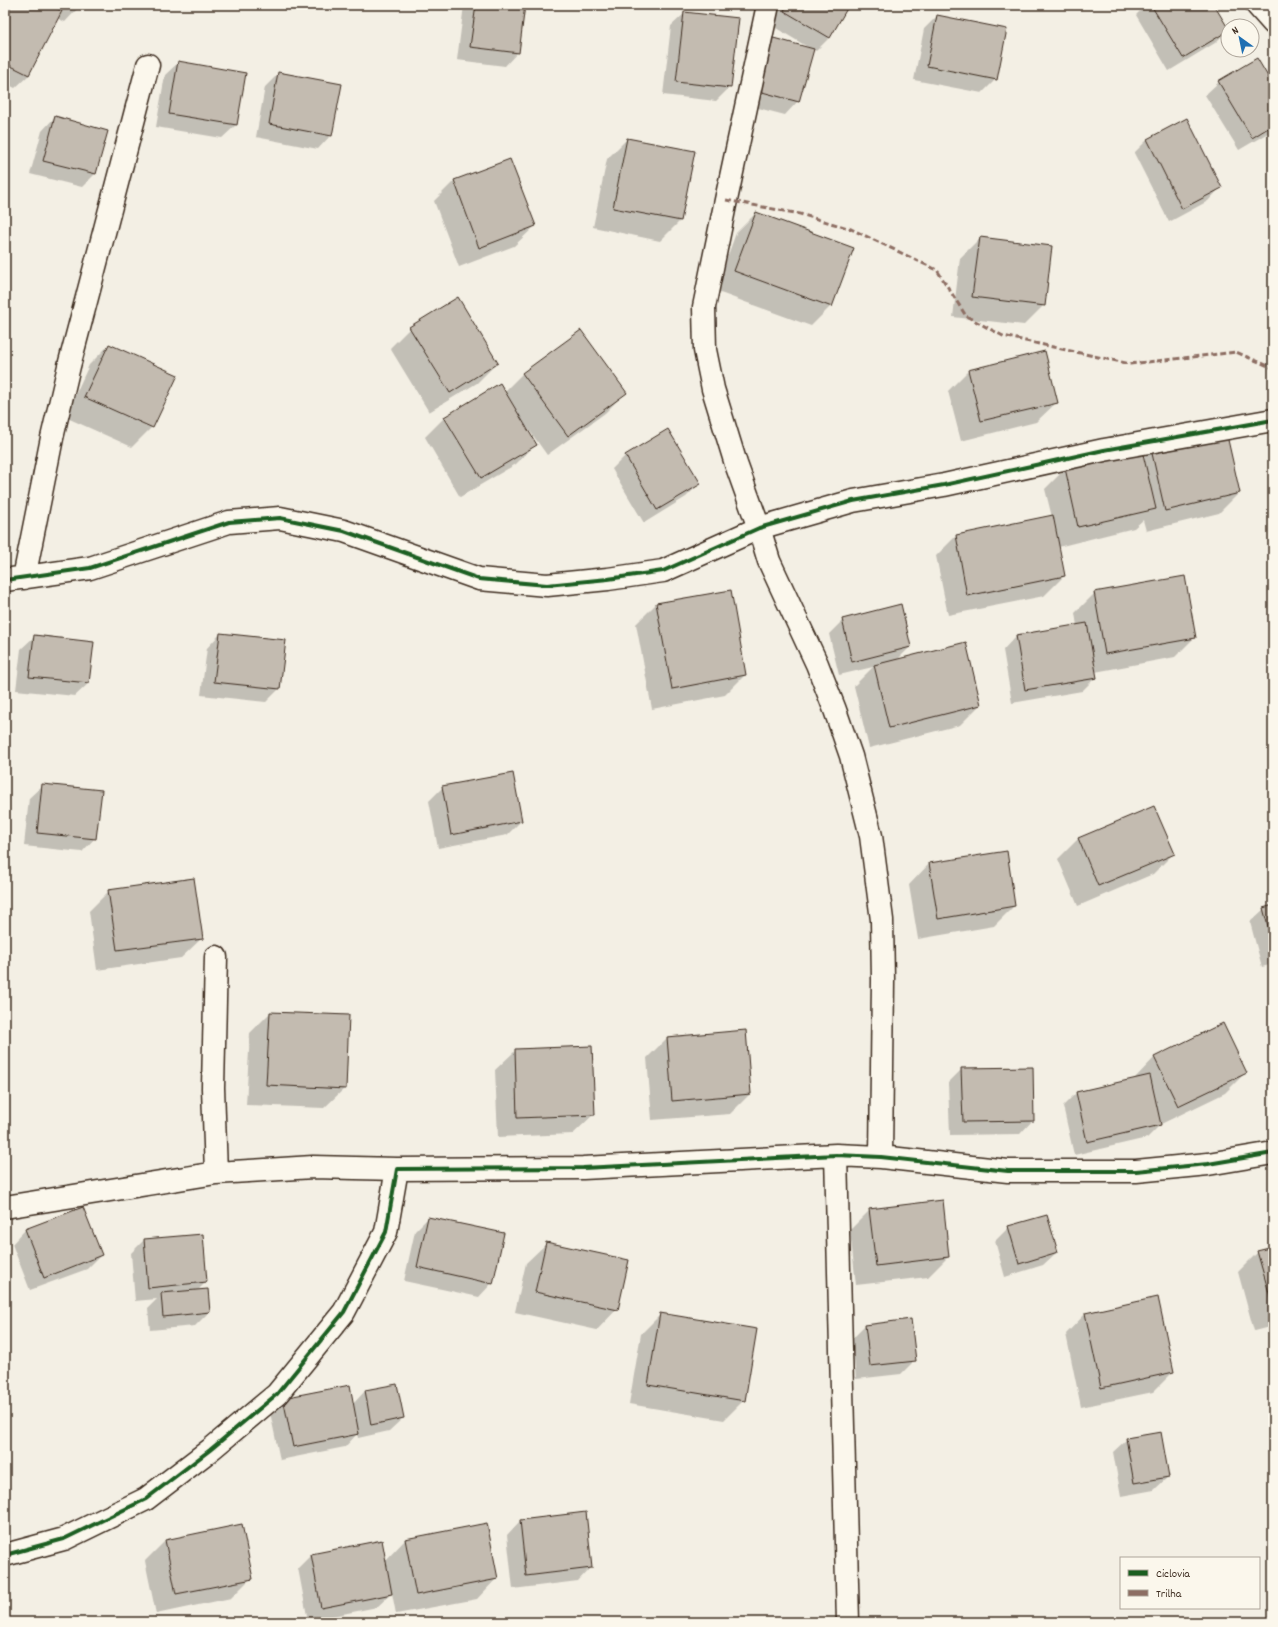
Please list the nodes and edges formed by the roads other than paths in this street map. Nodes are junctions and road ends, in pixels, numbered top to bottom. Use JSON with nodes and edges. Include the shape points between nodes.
{"nodes":[{"id":1,"x":768,"y":5,"type":"edge"},
{"id":2,"x":1257,"y":5,"type":"edge"},
{"id":3,"x":1273,"y":23,"type":"edge"},
{"id":4,"x":148,"y":64,"type":"dead end"},
{"id":5,"x":1273,"y":420,"type":"edge"},
{"id":6,"x":759,"y":528,"type":"junction"},
{"id":7,"x":14,"y":579,"type":"edge"},
{"id":8,"x":216,"y":958,"type":"dead end"},
{"id":9,"x":1273,"y":1153,"type":"edge"},
{"id":10,"x":836,"y":1155,"type":"junction"},
{"id":11,"x":881,"y":1157,"type":"junction"},
{"id":12,"x":397,"y":1169,"type":"junction"},
{"id":13,"x":216,"y":1173,"type":"junction"},
{"id":14,"x":5,"y":1207,"type":"edge"},
{"id":15,"x":5,"y":1555,"type":"edge"},
{"id":16,"x":848,"y":1622,"type":"edge"}],
"edges":[{"from":1,"to":6,"type":"street","via":[[704,306],[705,350],[713,389]]},
{"from":2,"to":3,"type":"street"},
{"from":4,"to":7,"type":"street"},
{"from":5,"to":6,"type":"street","via":[[1104,450],[853,501]]},
{"from":6,"to":7,"type":"street","via":[[663,571],[547,585],[479,579],[344,531],[280,518],[229,522],[90,568]]},
{"from":6,"to":11,"type":"street","via":[[769,561],[817,664],[835,710],[851,756],[871,836],[882,920]]},
{"from":8,"to":13,"type":"street","via":[[212,1088]]},
{"from":9,"to":11,"type":"street","via":[[1208,1164],[1136,1171],[1008,1172]]},
{"from":10,"to":11,"type":"street"},
{"from":10,"to":12,"type":"street","via":[[583,1168]]},
{"from":10,"to":16,"type":"street"},
{"from":12,"to":13,"type":"street","via":[[313,1167]]},
{"from":12,"to":15,"type":"street","via":[[386,1232],[344,1312],[277,1394],[146,1499],[64,1539]]},
{"from":13,"to":14,"type":"street"}]}
